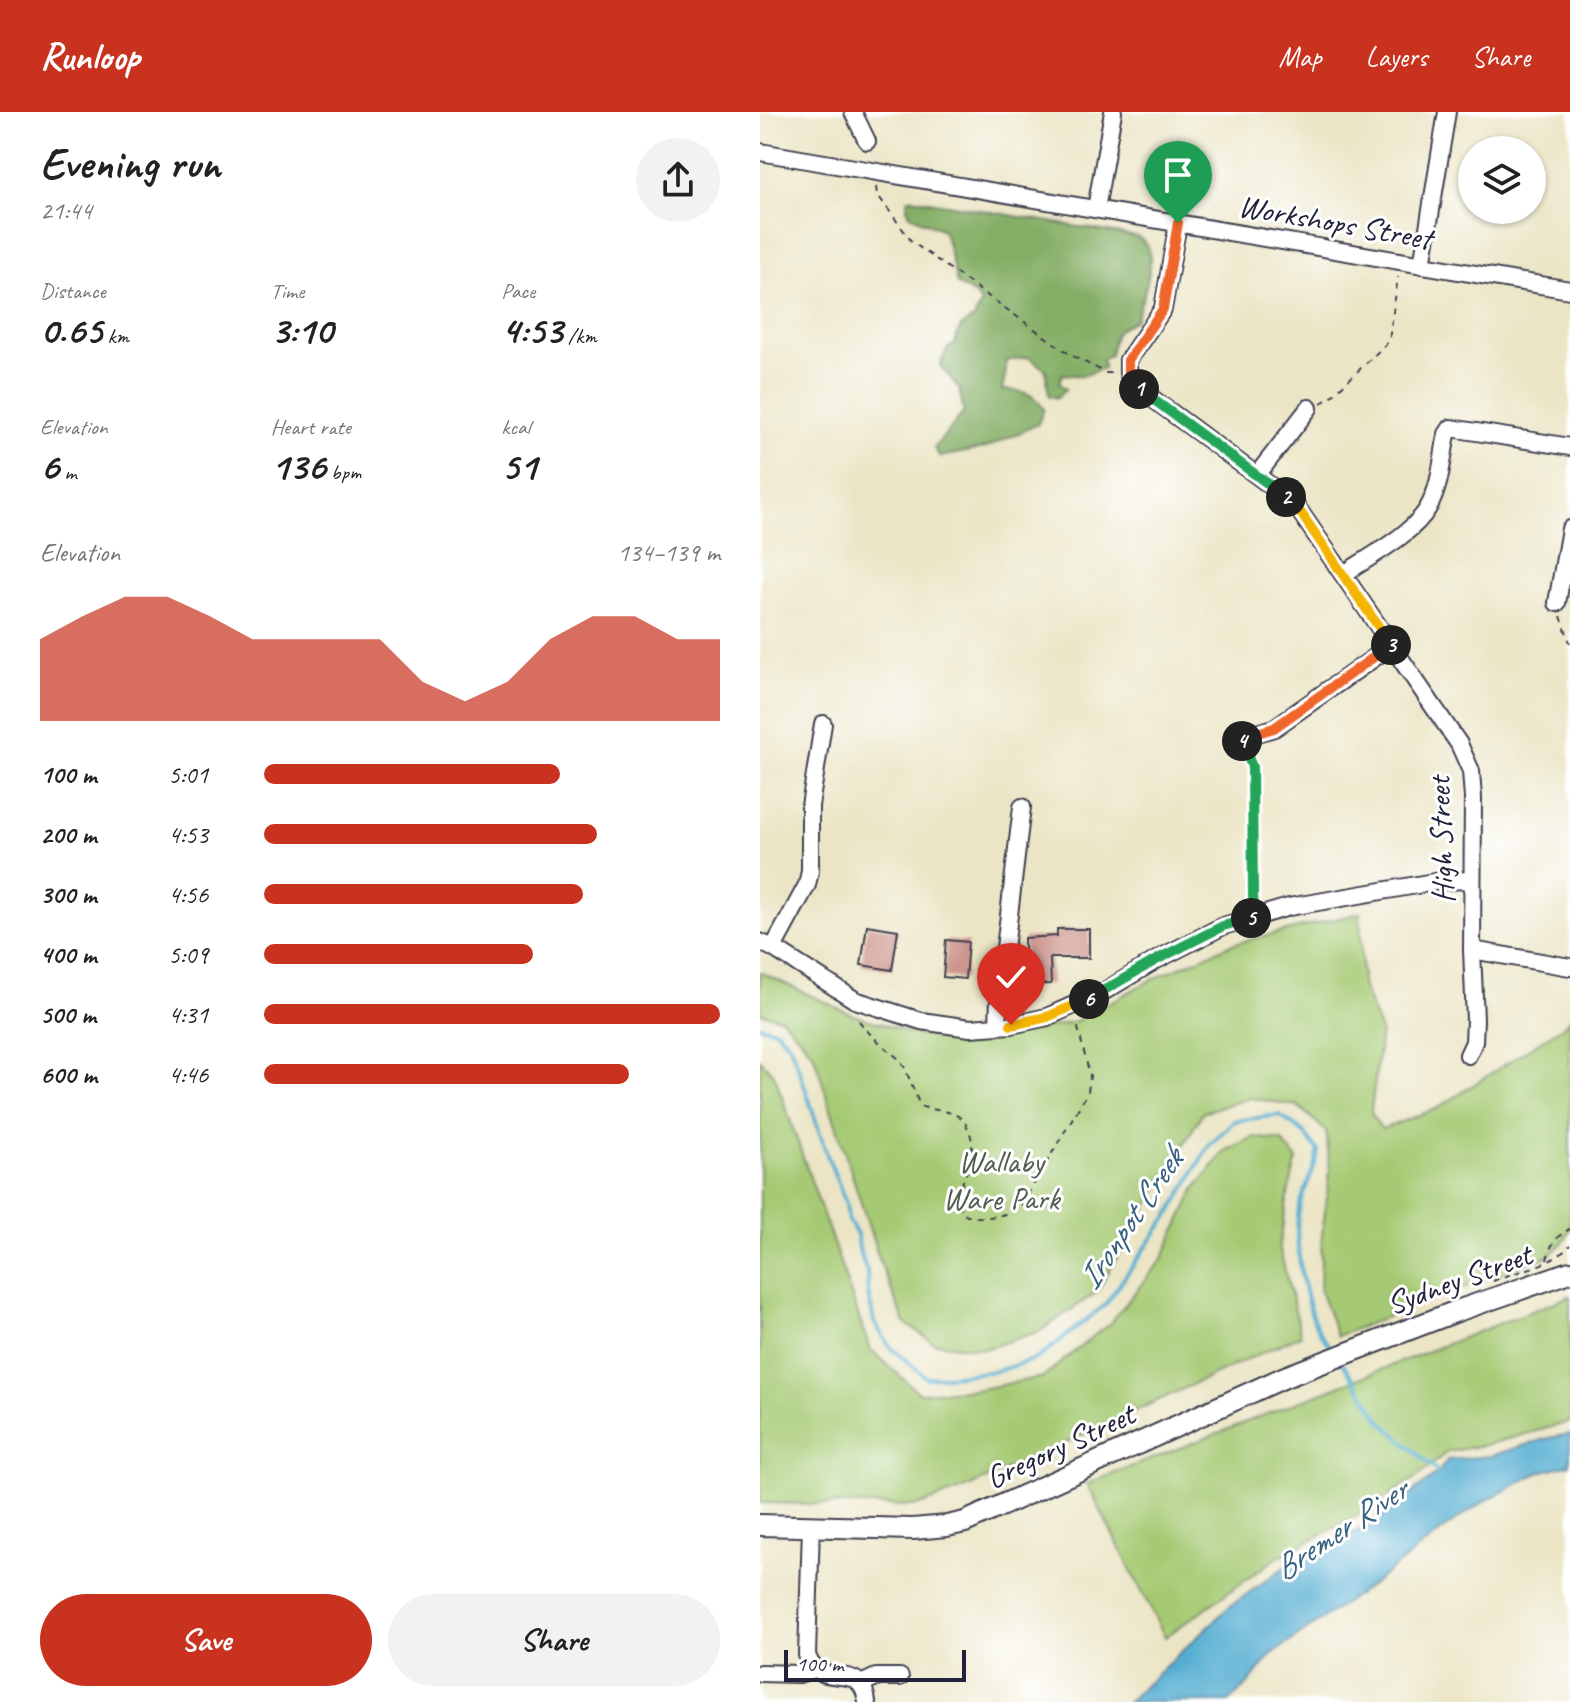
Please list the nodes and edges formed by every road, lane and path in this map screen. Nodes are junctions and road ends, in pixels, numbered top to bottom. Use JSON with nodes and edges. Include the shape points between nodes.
{"nodes":[{"id":1,"x":853,"y":112,"type":"edge"},
{"id":2,"x":1113,"y":112,"type":"edge"},
{"id":3,"x":1447,"y":112,"type":"edge"},
{"id":4,"x":867,"y":141,"type":"dead end"},
{"id":5,"x":760,"y":152,"type":"edge"},
{"id":6,"x":873,"y":171,"type":"junction"},
{"id":7,"x":1096,"y":209,"type":"junction"},
{"id":8,"x":1178,"y":223,"type":"junction"},
{"id":9,"x":1401,"y":261,"type":"junction"},
{"id":10,"x":1422,"y":265,"type":"junction"},
{"id":11,"x":1570,"y":290,"type":"edge"},
{"id":12,"x":1128,"y":373,"type":"junction"},
{"id":13,"x":1309,"y":408,"type":"joint"},
{"id":14,"x":1570,"y":447,"type":"edge"},
{"id":15,"x":1257,"y":475,"type":"junction"},
{"id":16,"x":1570,"y":529,"type":"edge"},
{"id":17,"x":1344,"y":574,"type":"junction"},
{"id":18,"x":1557,"y":603,"type":"joint"},
{"id":19,"x":1570,"y":643,"type":"edge"},
{"id":20,"x":1391,"y":646,"type":"junction"},
{"id":21,"x":823,"y":724,"type":"dead end"},
{"id":22,"x":1241,"y":738,"type":"joint"},
{"id":23,"x":1022,"y":807,"type":"dead end"},
{"id":24,"x":1472,"y":880,"type":"junction"},
{"id":25,"x":1255,"y":916,"type":"junction"},
{"id":26,"x":766,"y":945,"type":"edge"},
{"id":27,"x":1472,"y":950,"type":"junction"},
{"id":28,"x":1570,"y":967,"type":"edge"},
{"id":29,"x":859,"y":1021,"type":"dead end"},
{"id":30,"x":1077,"y":1024,"type":"dead end"},
{"id":31,"x":998,"y":1026,"type":"junction"},
{"id":32,"x":1468,"y":1055,"type":"dead end"},
{"id":33,"x":1570,"y":1229,"type":"edge"},
{"id":34,"x":1547,"y":1261,"type":"dead end"},
{"id":35,"x":1570,"y":1272,"type":"edge"},
{"id":36,"x":1369,"y":1344,"type":"joint"},
{"id":37,"x":760,"y":1525,"type":"edge"},
{"id":38,"x":811,"y":1527,"type":"junction"},
{"id":39,"x":814,"y":1669,"type":"junction"},
{"id":40,"x":760,"y":1673,"type":"edge"},
{"id":41,"x":900,"y":1677,"type":"dead end"},
{"id":42,"x":861,"y":1684,"type":"junction"},
{"id":43,"x":867,"y":1702,"type":"edge"}],
"edges":[{"from":1,"to":4,"type":"street"},
{"from":2,"to":7,"type":"street"},
{"from":3,"to":10,"type":"street"},
{"from":5,"to":6,"type":"street","name":"Workshops Street"},
{"from":6,"to":7,"type":"street","name":"Workshops Street"},
{"from":6,"to":12,"type":"path","via":[[877,194],[912,242],[1071,355],[1106,373]]},
{"from":7,"to":8,"type":"street","name":"Workshops Street"},
{"from":8,"to":9,"type":"street","name":"Workshops Street"},
{"from":8,"to":12,"type":"street","via":[[1163,309],[1128,360]]},
{"from":9,"to":10,"type":"street","name":"Workshops Street"},
{"from":9,"to":13,"type":"path","via":[[1389,341],[1330,398]]},
{"from":10,"to":11,"type":"street","name":"Workshops Street"},
{"from":12,"to":15,"type":"street","name":"High Street","via":[[1134,385]]},
{"from":13,"to":15,"type":"street"},
{"from":14,"to":17,"type":"street","via":[[1451,428],[1428,509],[1411,528]]},
{"from":15,"to":17,"type":"street","name":"High Street","via":[[1294,503]]},
{"from":16,"to":18,"type":"street"},
{"from":17,"to":20,"type":"street","name":"High Street"},
{"from":18,"to":19,"type":"path"},
{"from":20,"to":22,"type":"street","via":[[1274,728]]},
{"from":20,"to":24,"type":"street","name":"High Street","via":[[1459,744],[1471,771]]},
{"from":21,"to":26,"type":"street","via":[[810,806],[807,885]]},
{"from":22,"to":25,"type":"path","via":[[1252,767]]},
{"from":23,"to":31,"type":"street"},
{"from":24,"to":25,"type":"street","via":[[1409,886]]},
{"from":24,"to":27,"type":"street","name":"High Street"},
{"from":25,"to":31,"type":"street","via":[[1223,926],[1047,1017]]},
{"from":26,"to":31,"type":"street","via":[[855,1000],[921,1021]]},
{"from":27,"to":28,"type":"street"},
{"from":27,"to":32,"type":"street","name":"High Street","via":[[1475,1020]]},
{"from":29,"to":30,"type":"path","via":[[899,1059],[920,1106],[954,1113],[964,1122],[973,1144],[959,1205],[965,1214],[980,1217],[1021,1206],[1088,1092],[1090,1076]]},
{"from":33,"to":34,"type":"path","via":[[1553,1242]]},
{"from":35,"to":36,"type":"main road","name":"Sydney Street"},
{"from":36,"to":38,"type":"main road","name":"Gregory Street","via":[[965,1522],[922,1529]]},
{"from":37,"to":38,"type":"main road","name":"Gregory Street"},
{"from":38,"to":39,"type":"street","via":[[807,1655]]},
{"from":39,"to":40,"type":"street"},
{"from":39,"to":42,"type":"street","via":[[850,1676]]},
{"from":41,"to":42,"type":"street","via":[[876,1677]]},
{"from":42,"to":43,"type":"street"}]}
